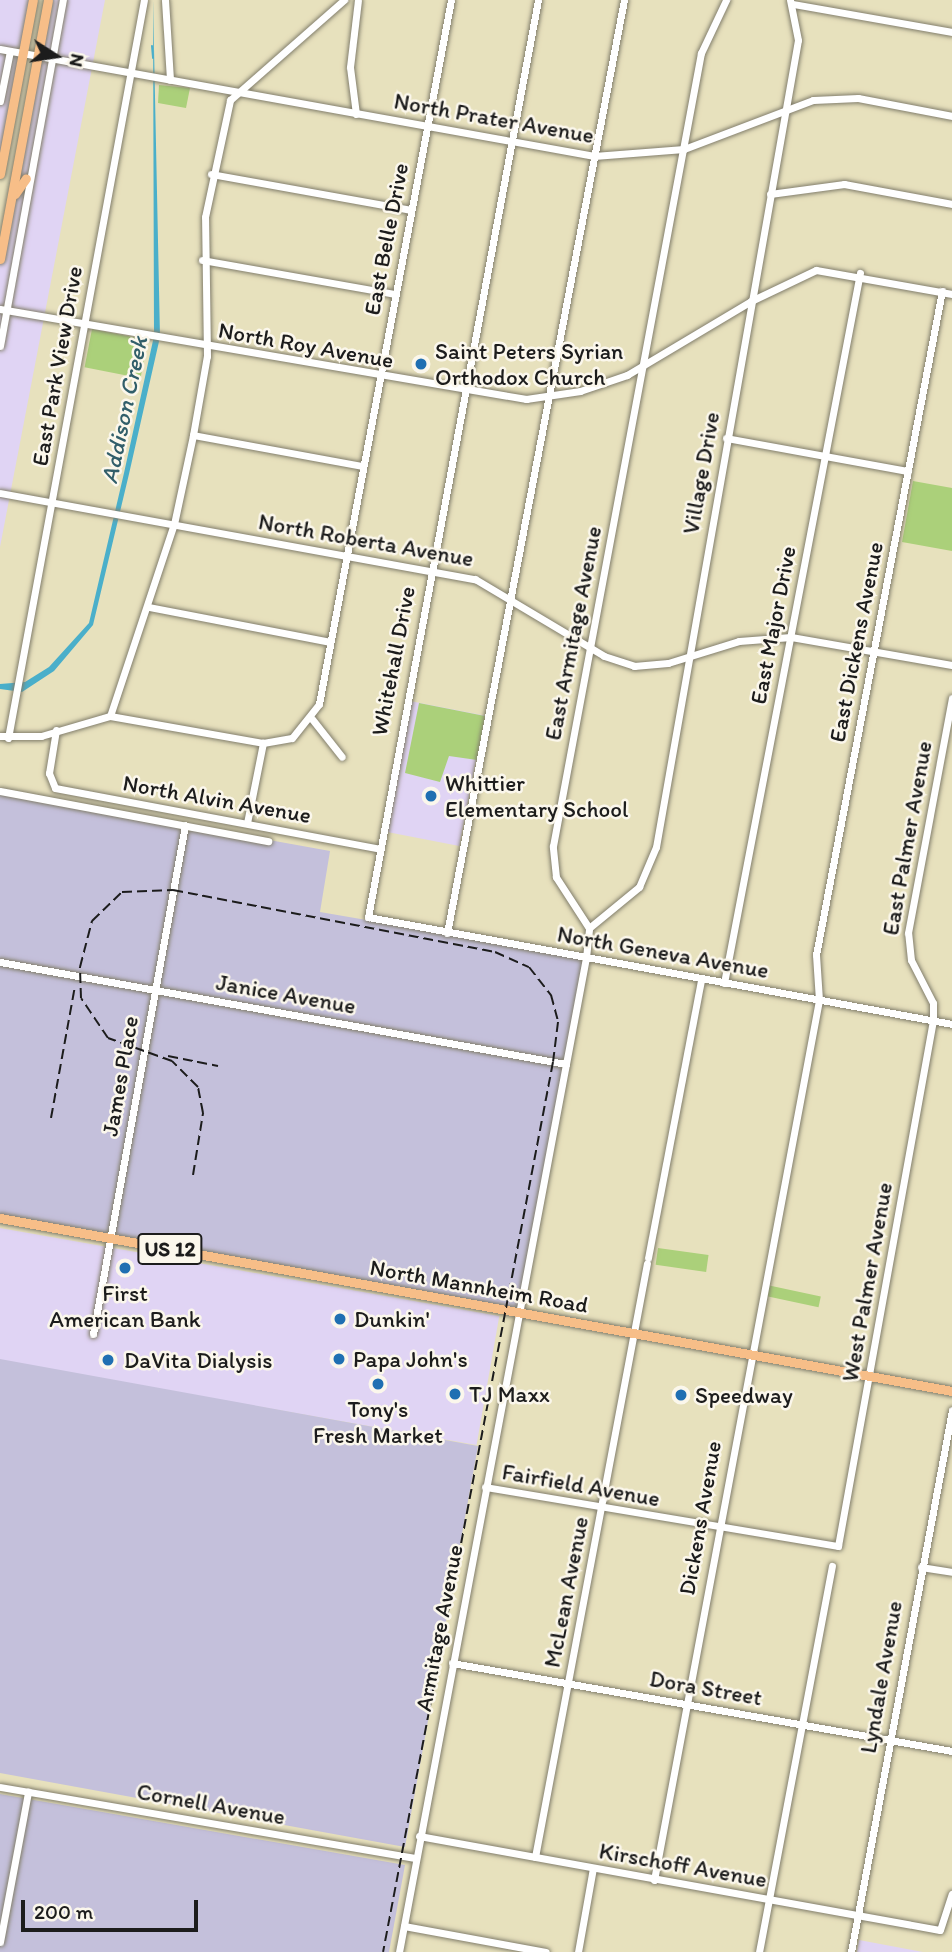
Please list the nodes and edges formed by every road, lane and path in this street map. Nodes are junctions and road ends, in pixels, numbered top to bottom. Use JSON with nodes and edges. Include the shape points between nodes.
{"nodes":[{"id":1,"x":33,"y":0,"type":"edge"},
{"id":2,"x":48,"y":0,"type":"edge"},
{"id":3,"x":62,"y":0,"type":"edge"},
{"id":4,"x":144,"y":0,"type":"edge"},
{"id":5,"x":165,"y":0,"type":"edge"},
{"id":6,"x":344,"y":0,"type":"edge"},
{"id":7,"x":358,"y":0,"type":"edge"},
{"id":8,"x":451,"y":0,"type":"edge"},
{"id":9,"x":538,"y":0,"type":"edge"},
{"id":10,"x":624,"y":0,"type":"edge"},
{"id":11,"x":726,"y":0,"type":"edge"},
{"id":12,"x":792,"y":2,"type":"edge"},
{"id":13,"x":952,"y":32,"type":"edge"},
{"id":14,"x":0,"y":49,"type":"edge"},
{"id":15,"x":10,"y":51,"type":"junction"},
{"id":16,"x":22,"y":54,"type":"junction"},
{"id":17,"x":38,"y":57,"type":"junction"},
{"id":18,"x":49,"y":58,"type":"junction"},
{"id":19,"x":131,"y":73,"type":"junction"},
{"id":20,"x":166,"y":80,"type":"junction"},
{"id":21,"x":236,"y":92,"type":"junction"},
{"id":22,"x":0,"y":101,"type":"edge"},
{"id":23,"x":786,"y":107,"type":"junction"},
{"id":24,"x":356,"y":114,"type":"junction"},
{"id":25,"x":952,"y":116,"type":"edge"},
{"id":26,"x":427,"y":126,"type":"junction"},
{"id":27,"x":511,"y":141,"type":"junction"},
{"id":28,"x":684,"y":149,"type":"junction"},
{"id":29,"x":594,"y":156,"type":"junction"},
{"id":30,"x":1,"y":161,"type":"edge"},
{"id":31,"x":0,"y":174,"type":"edge"},
{"id":32,"x":211,"y":174,"type":"junction"},
{"id":33,"x":26,"y":177,"type":"junction"},
{"id":34,"x":770,"y":194,"type":"junction"},
{"id":35,"x":952,"y":204,"type":"edge"},
{"id":36,"x":10,"y":205,"type":"junction"},
{"id":37,"x":411,"y":210,"type":"junction"},
{"id":38,"x":0,"y":259,"type":"edge"},
{"id":39,"x":202,"y":260,"type":"junction"},
{"id":40,"x":860,"y":273,"type":"junction"},
{"id":41,"x":942,"y":291,"type":"junction"},
{"id":42,"x":952,"y":293,"type":"edge"},
{"id":43,"x":395,"y":294,"type":"junction"},
{"id":44,"x":751,"y":300,"type":"junction"},
{"id":45,"x":1,"y":310,"type":"edge"},
{"id":46,"x":83,"y":324,"type":"junction"},
{"id":47,"x":0,"y":346,"type":"edge"},
{"id":48,"x":207,"y":346,"type":"junction"},
{"id":49,"x":643,"y":364,"type":"junction"},
{"id":50,"x":379,"y":378,"type":"junction"},
{"id":51,"x":464,"y":393,"type":"junction"},
{"id":52,"x":550,"y":397,"type":"junction"},
{"id":53,"x":193,"y":435,"type":"junction"},
{"id":54,"x":726,"y":438,"type":"junction"},
{"id":55,"x":825,"y":456,"type":"junction"},
{"id":56,"x":362,"y":466,"type":"junction"},
{"id":57,"x":908,"y":471,"type":"junction"},
{"id":58,"x":0,"y":493,"type":"edge"},
{"id":59,"x":52,"y":502,"type":"junction"},
{"id":60,"x":174,"y":524,"type":"junction"},
{"id":61,"x":346,"y":556,"type":"junction"},
{"id":62,"x":430,"y":570,"type":"junction"},
{"id":63,"x":512,"y":597,"type":"junction"},
{"id":64,"x":149,"y":607,"type":"junction"},
{"id":65,"x":791,"y":637,"type":"junction"},
{"id":66,"x":330,"y":642,"type":"junction"},
{"id":67,"x":590,"y":649,"type":"junction"},
{"id":68,"x":874,"y":650,"type":"junction"},
{"id":69,"x":689,"y":656,"type":"junction"},
{"id":70,"x":952,"y":665,"type":"edge"},
{"id":71,"x":952,"y":698,"type":"edge"},
{"id":72,"x":110,"y":716,"type":"junction"},
{"id":73,"x":312,"y":719,"type":"junction"},
{"id":74,"x":57,"y":730,"type":"junction"},
{"id":75,"x":4,"y":737,"type":"edge"},
{"id":76,"x":263,"y":743,"type":"junction"},
{"id":77,"x":342,"y":757,"type":"dead end"},
{"id":78,"x":0,"y":791,"type":"edge"},
{"id":79,"x":247,"y":823,"type":"junction"},
{"id":80,"x":185,"y":825,"type":"junction"},
{"id":81,"x":268,"y":841,"type":"dead end"},
{"id":82,"x":376,"y":848,"type":"junction"},
{"id":83,"x":368,"y":917,"type":"joint"},
{"id":84,"x":589,"y":928,"type":"junction"},
{"id":85,"x":447,"y":933,"type":"junction"},
{"id":86,"x":586,"y":958,"type":"junction"},
{"id":87,"x":0,"y":962,"type":"edge"},
{"id":88,"x":701,"y":979,"type":"junction"},
{"id":89,"x":724,"y":983,"type":"junction"},
{"id":90,"x":155,"y":990,"type":"junction"},
{"id":91,"x":819,"y":1000,"type":"junction"},
{"id":92,"x":933,"y":1020,"type":"junction"},
{"id":93,"x":952,"y":1024,"type":"edge"},
{"id":94,"x":566,"y":1064,"type":"junction"},
{"id":95,"x":0,"y":1218,"type":"edge"},
{"id":96,"x":110,"y":1238,"type":"junction"},
{"id":97,"x":517,"y":1312,"type":"junction"},
{"id":98,"x":93,"y":1334,"type":"dead end"},
{"id":99,"x":633,"y":1334,"type":"junction"},
{"id":100,"x":749,"y":1356,"type":"junction"},
{"id":101,"x":870,"y":1376,"type":"junction"},
{"id":102,"x":952,"y":1391,"type":"edge"},
{"id":103,"x":952,"y":1410,"type":"edge"},
{"id":104,"x":485,"y":1488,"type":"junction"},
{"id":105,"x":601,"y":1509,"type":"junction"},
{"id":106,"x":717,"y":1530,"type":"junction"},
{"id":107,"x":835,"y":1548,"type":"joint"},
{"id":108,"x":832,"y":1566,"type":"dead end"},
{"id":109,"x":921,"y":1567,"type":"junction"},
{"id":110,"x":952,"y":1572,"type":"edge"},
{"id":111,"x":452,"y":1663,"type":"junction"},
{"id":112,"x":568,"y":1684,"type":"junction"},
{"id":113,"x":685,"y":1704,"type":"junction"},
{"id":114,"x":801,"y":1725,"type":"junction"},
{"id":115,"x":889,"y":1740,"type":"junction"},
{"id":116,"x":952,"y":1751,"type":"edge"},
{"id":117,"x":0,"y":1787,"type":"edge"},
{"id":118,"x":28,"y":1792,"type":"junction"},
{"id":119,"x":419,"y":1836,"type":"junction"},
{"id":120,"x":535,"y":1857,"type":"junction"},
{"id":121,"x":415,"y":1858,"type":"junction"},
{"id":122,"x":593,"y":1868,"type":"junction"},
{"id":123,"x":654,"y":1880,"type":"junction"},
{"id":124,"x":952,"y":1894,"type":"edge"},
{"id":125,"x":769,"y":1900,"type":"junction"},
{"id":126,"x":857,"y":1915,"type":"junction"},
{"id":127,"x":404,"y":1926,"type":"junction"},
{"id":128,"x":0,"y":1942,"type":"edge"},
{"id":129,"x":399,"y":1952,"type":"edge"},
{"id":130,"x":546,"y":1952,"type":"edge"},
{"id":131,"x":578,"y":1952,"type":"edge"},
{"id":132,"x":760,"y":1952,"type":"edge"},
{"id":133,"x":851,"y":1952,"type":"edge"}],
"edges":[{"from":1,"to":16,"type":"main road"},
{"from":2,"to":17,"type":"main road"},
{"from":3,"to":18,"type":"street"},
{"from":4,"to":19,"type":"street","name":"East Park View Drive"},
{"from":5,"to":20,"type":"street"},
{"from":6,"to":21,"type":"street"},
{"from":7,"to":24,"type":"street","via":[[350,67]]},
{"from":8,"to":26,"type":"street","name":"East Belle Drive"},
{"from":9,"to":27,"type":"street","name":"Whitehall Drive"},
{"from":10,"to":29,"type":"street"},
{"from":11,"to":28,"type":"street","name":"East Armitage Avenue","via":[[704,40]]},
{"from":12,"to":13,"type":"street"},
{"from":12,"to":23,"type":"street","name":"Village Drive","via":[[799,26]]},
{"from":14,"to":15,"type":"street","name":"North Prater Avenue"},
{"from":15,"to":16,"type":"street","name":"North Prater Avenue"},
{"from":15,"to":22,"type":"street"},
{"from":16,"to":17,"type":"street","name":"North Prater Avenue"},
{"from":16,"to":30,"type":"main road"},
{"from":17,"to":18,"type":"street","name":"North Prater Avenue"},
{"from":17,"to":36,"type":"main road"},
{"from":18,"to":19,"type":"street","name":"North Prater Avenue"},
{"from":18,"to":33,"type":"street"},
{"from":19,"to":20,"type":"street","name":"North Prater Avenue"},
{"from":19,"to":46,"type":"street","name":"East Park View Drive"},
{"from":20,"to":21,"type":"street","name":"North Prater Avenue"},
{"from":21,"to":24,"type":"street","name":"North Prater Avenue"},
{"from":21,"to":32,"type":"street"},
{"from":23,"to":25,"type":"street","name":"North Prater Avenue","via":[[858,99]]},
{"from":23,"to":28,"type":"street","name":"North Prater Avenue"},
{"from":23,"to":34,"type":"street","name":"Village Drive"},
{"from":24,"to":26,"type":"street","name":"North Prater Avenue"},
{"from":26,"to":27,"type":"street","name":"North Prater Avenue"},
{"from":26,"to":37,"type":"street","name":"East Belle Drive"},
{"from":27,"to":29,"type":"street","name":"North Prater Avenue"},
{"from":27,"to":51,"type":"street","name":"Whitehall Drive"},
{"from":28,"to":29,"type":"street","name":"North Prater Avenue"},
{"from":28,"to":49,"type":"street","name":"East Armitage Avenue"},
{"from":29,"to":52,"type":"street"},
{"from":30,"to":31,"type":"main road"},
{"from":32,"to":37,"type":"street"},
{"from":32,"to":39,"type":"street"},
{"from":33,"to":36,"type":"main road"},
{"from":33,"to":45,"type":"street"},
{"from":34,"to":35,"type":"street","via":[[844,184]]},
{"from":34,"to":44,"type":"street","name":"Village Drive"},
{"from":36,"to":38,"type":"main road"},
{"from":37,"to":43,"type":"street","name":"East Belle Drive"},
{"from":39,"to":43,"type":"street"},
{"from":39,"to":48,"type":"street"},
{"from":40,"to":41,"type":"street","name":"North Roy Avenue"},
{"from":40,"to":44,"type":"street","name":"North Roy Avenue","via":[[816,270]]},
{"from":40,"to":55,"type":"street","name":"East Major Drive"},
{"from":41,"to":42,"type":"street","name":"North Roy Avenue"},
{"from":41,"to":57,"type":"street","name":"East Dickens Avenue"},
{"from":43,"to":50,"type":"street","name":"East Belle Drive"},
{"from":44,"to":49,"type":"street","name":"North Roy Avenue"},
{"from":44,"to":54,"type":"street","name":"Village Drive"},
{"from":45,"to":46,"type":"street","name":"North Roy Avenue"},
{"from":45,"to":47,"type":"street"},
{"from":46,"to":48,"type":"street","name":"North Roy Avenue"},
{"from":46,"to":59,"type":"street","name":"East Park View Drive"},
{"from":48,"to":50,"type":"street","name":"North Roy Avenue"},
{"from":48,"to":53,"type":"street"},
{"from":49,"to":52,"type":"street","name":"North Roy Avenue","via":[[606,384]]},
{"from":49,"to":67,"type":"street","name":"East Armitage Avenue"},
{"from":50,"to":51,"type":"street","name":"North Roy Avenue"},
{"from":50,"to":56,"type":"street","name":"East Belle Drive"},
{"from":51,"to":52,"type":"street","name":"North Roy Avenue"},
{"from":51,"to":62,"type":"street","name":"Whitehall Drive"},
{"from":52,"to":63,"type":"street"},
{"from":53,"to":56,"type":"street"},
{"from":53,"to":60,"type":"street"},
{"from":54,"to":55,"type":"street"},
{"from":54,"to":69,"type":"street","name":"Village Drive"},
{"from":55,"to":57,"type":"street"},
{"from":55,"to":65,"type":"street","name":"East Major Drive"},
{"from":56,"to":61,"type":"street","name":"East Belle Drive"},
{"from":57,"to":68,"type":"street","name":"East Dickens Avenue"},
{"from":58,"to":59,"type":"street","name":"North Roberta Avenue"},
{"from":59,"to":60,"type":"street","name":"North Roberta Avenue"},
{"from":59,"to":75,"type":"street","name":"East Park View Drive"},
{"from":60,"to":61,"type":"street","name":"North Roberta Avenue"},
{"from":60,"to":64,"type":"street"},
{"from":61,"to":62,"type":"street","name":"North Roberta Avenue"},
{"from":61,"to":66,"type":"street","name":"East Belle Drive"},
{"from":62,"to":63,"type":"street","name":"North Roberta Avenue","via":[[475,579]]},
{"from":62,"to":82,"type":"street","name":"Whitehall Drive"},
{"from":63,"to":67,"type":"street","name":"North Roberta Avenue"},
{"from":63,"to":85,"type":"street"},
{"from":64,"to":66,"type":"street"},
{"from":64,"to":72,"type":"street"},
{"from":65,"to":68,"type":"street","name":"North Roberta Avenue"},
{"from":65,"to":69,"type":"street","name":"North Roberta Avenue","via":[[739,641]]},
{"from":65,"to":89,"type":"street","name":"East Major Drive"},
{"from":66,"to":73,"type":"street","name":"East Belle Drive"},
{"from":67,"to":69,"type":"street","name":"North Roberta Avenue","via":[[634,666]]},
{"from":67,"to":84,"type":"street","name":"East Armitage Avenue","via":[[552,865]]},
{"from":68,"to":70,"type":"street","name":"North Roberta Avenue"},
{"from":68,"to":91,"type":"street","name":"East Dickens Avenue","via":[[816,955]]},
{"from":69,"to":84,"type":"street","name":"Village Drive","via":[[649,868],[628,898]]},
{"from":71,"to":92,"type":"street","name":"East Palmer Avenue","via":[[907,941],[929,988]]},
{"from":72,"to":74,"type":"street"},
{"from":72,"to":76,"type":"street"},
{"from":73,"to":76,"type":"street","via":[[292,738]]},
{"from":73,"to":77,"type":"street"},
{"from":74,"to":75,"type":"street"},
{"from":74,"to":79,"type":"street","name":"North Alvin Avenue","via":[[51,785]]},
{"from":76,"to":79,"type":"street"},
{"from":78,"to":80,"type":"street"},
{"from":79,"to":82,"type":"street","name":"North Alvin Avenue"},
{"from":80,"to":81,"type":"street"},
{"from":80,"to":90,"type":"street","name":"James Place"},
{"from":82,"to":83,"type":"street","name":"Whitehall Drive"},
{"from":83,"to":85,"type":"street","name":"North Geneva Avenue"},
{"from":84,"to":86,"type":"street"},
{"from":85,"to":86,"type":"street","name":"North Geneva Avenue"},
{"from":86,"to":88,"type":"street","name":"North Geneva Avenue"},
{"from":86,"to":94,"type":"street"},
{"from":87,"to":90,"type":"street","name":"Janice Avenue"},
{"from":88,"to":89,"type":"street","name":"North Geneva Avenue"},
{"from":88,"to":99,"type":"street"},
{"from":89,"to":91,"type":"street","name":"North Geneva Avenue"},
{"from":90,"to":94,"type":"street","name":"Janice Avenue"},
{"from":90,"to":96,"type":"street","name":"James Place"},
{"from":91,"to":92,"type":"street","name":"North Geneva Avenue"},
{"from":91,"to":100,"type":"street","name":"Dickens Avenue"},
{"from":92,"to":93,"type":"street","name":"North Geneva Avenue"},
{"from":92,"to":101,"type":"street","name":"West Palmer Avenue"},
{"from":94,"to":97,"type":"street"},
{"from":95,"to":96,"type":"main road","name":"North Mannheim Road","number":"US 12"},
{"from":96,"to":97,"type":"main road","name":"North Mannheim Road","number":"US 12"},
{"from":96,"to":98,"type":"street","name":"James Place"},
{"from":97,"to":99,"type":"main road","name":"North Mannheim Road","number":"US 12"},
{"from":97,"to":104,"type":"street","name":"Armitage Avenue"},
{"from":99,"to":100,"type":"main road","name":"North Mannheim Road","number":"US 12"},
{"from":99,"to":105,"type":"street","name":"McLean Avenue"},
{"from":100,"to":101,"type":"main road","name":"North Mannheim Road","number":"US 12"},
{"from":100,"to":106,"type":"street","name":"Dickens Avenue"},
{"from":101,"to":102,"type":"main road","name":"North Mannheim Road","number":"US 12"},
{"from":101,"to":107,"type":"street","name":"West Palmer Avenue"},
{"from":103,"to":109,"type":"street","name":"Lyndale Avenue"},
{"from":104,"to":105,"type":"street","name":"Fairfield Avenue"},
{"from":104,"to":111,"type":"street","name":"Armitage Avenue"},
{"from":105,"to":106,"type":"street","name":"Fairfield Avenue"},
{"from":105,"to":112,"type":"street","name":"McLean Avenue"},
{"from":106,"to":107,"type":"street","name":"Fairfield Avenue"},
{"from":106,"to":113,"type":"street","name":"Dickens Avenue"},
{"from":108,"to":114,"type":"street"},
{"from":109,"to":110,"type":"street"},
{"from":109,"to":115,"type":"street","name":"Lyndale Avenue"},
{"from":111,"to":112,"type":"street","name":"Dora Street"},
{"from":111,"to":119,"type":"street","name":"Armitage Avenue"},
{"from":112,"to":113,"type":"street","name":"Dora Street"},
{"from":112,"to":120,"type":"street","name":"McLean Avenue"},
{"from":113,"to":114,"type":"street","name":"Dora Street"},
{"from":113,"to":123,"type":"street","name":"Dickens Avenue"},
{"from":114,"to":115,"type":"street","name":"Dora Street"},
{"from":114,"to":125,"type":"street"},
{"from":115,"to":116,"type":"street","name":"Dora Street"},
{"from":115,"to":126,"type":"street","name":"Lyndale Avenue"},
{"from":117,"to":118,"type":"street","name":"Cornell Avenue"},
{"from":118,"to":121,"type":"street","name":"Cornell Avenue"},
{"from":118,"to":128,"type":"street"},
{"from":119,"to":120,"type":"street","name":"Kirschoff Avenue"},
{"from":119,"to":121,"type":"street","name":"Armitage Avenue"},
{"from":120,"to":122,"type":"street","name":"Kirschoff Avenue"},
{"from":121,"to":127,"type":"street","name":"Armitage Avenue"},
{"from":122,"to":123,"type":"street","name":"Kirschoff Avenue"},
{"from":122,"to":131,"type":"street"},
{"from":123,"to":125,"type":"street","name":"Kirschoff Avenue"},
{"from":124,"to":126,"type":"street","name":"Kirschoff Avenue","via":[[940,1930]]},
{"from":125,"to":126,"type":"street","name":"Kirschoff Avenue"},
{"from":125,"to":132,"type":"street"},
{"from":126,"to":133,"type":"street","name":"Lyndale Avenue"},
{"from":127,"to":129,"type":"street","name":"Armitage Avenue"},
{"from":127,"to":130,"type":"street"}]}
